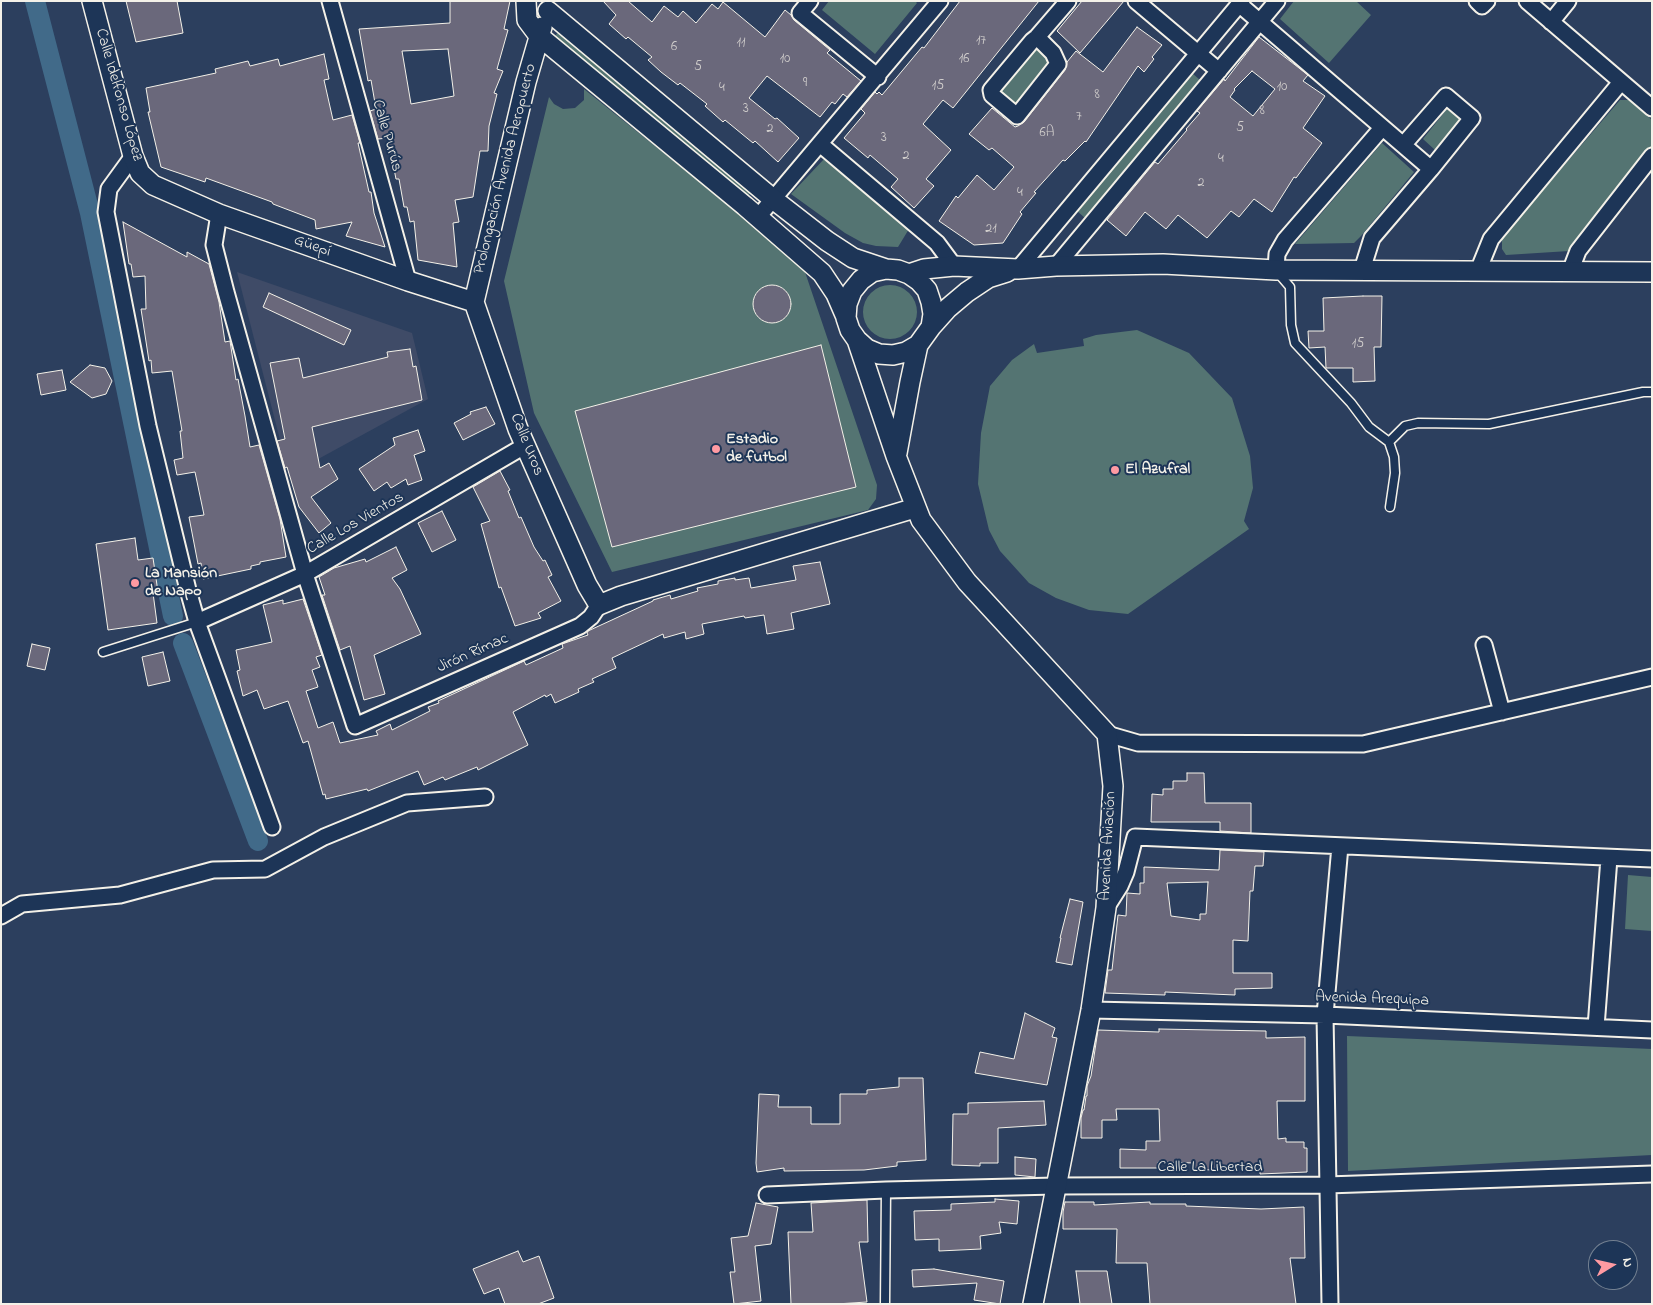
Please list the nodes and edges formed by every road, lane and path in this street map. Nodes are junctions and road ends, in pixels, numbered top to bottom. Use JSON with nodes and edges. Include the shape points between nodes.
{"nodes":[{"id":1,"x":92,"y":1,"type":"edge"},
{"id":2,"x":330,"y":1,"type":"edge"},
{"id":3,"x":526,"y":1,"type":"edge"},
{"id":4,"x":810,"y":1,"type":"edge"},
{"id":5,"x":1068,"y":1,"type":"edge"},
{"id":6,"x":1136,"y":1,"type":"edge"},
{"id":7,"x":1277,"y":1,"type":"edge"},
{"id":8,"x":1477,"y":1,"type":"edge"},
{"id":9,"x":1487,"y":1,"type":"edge"},
{"id":10,"x":1526,"y":1,"type":"edge"},
{"id":11,"x":1568,"y":1,"type":"edge"},
{"id":12,"x":936,"y":3,"type":"edge"},
{"id":13,"x":1240,"y":3,"type":"edge"},
{"id":14,"x":550,"y":6,"type":"edge"},
{"id":15,"x":1260,"y":22,"type":"junction"},
{"id":16,"x":1551,"y":22,"type":"junction"},
{"id":17,"x":539,"y":36,"type":"junction"},
{"id":18,"x":1037,"y":37,"type":"junction"},
{"id":19,"x":1198,"y":52,"type":"junction"},
{"id":20,"x":566,"y":57,"type":"junction"},
{"id":21,"x":1219,"y":71,"type":"junction"},
{"id":22,"x":878,"y":77,"type":"junction"},
{"id":23,"x":526,"y":82,"type":"junction"},
{"id":24,"x":1621,"y":82,"type":"junction"},
{"id":25,"x":1652,"y":108,"type":"edge"},
{"id":26,"x":1382,"y":128,"type":"junction"},
{"id":27,"x":820,"y":144,"type":"junction"},
{"id":28,"x":1404,"y":144,"type":"junction"},
{"id":29,"x":133,"y":156,"type":"junction"},
{"id":30,"x":1652,"y":156,"type":"edge"},
{"id":31,"x":1431,"y":169,"type":"junction"},
{"id":32,"x":152,"y":185,"type":"joint"},
{"id":33,"x":773,"y":199,"type":"junction"},
{"id":34,"x":218,"y":214,"type":"junction"},
{"id":35,"x":758,"y":218,"type":"junction"},
{"id":36,"x":954,"y":266,"type":"junction"},
{"id":37,"x":1056,"y":266,"type":"junction"},
{"id":38,"x":1018,"y":268,"type":"junction"},
{"id":39,"x":886,"y":269,"type":"junction"},
{"id":40,"x":1276,"y":270,"type":"junction"},
{"id":41,"x":1362,"y":270,"type":"junction"},
{"id":42,"x":1478,"y":271,"type":"junction"},
{"id":43,"x":1570,"y":272,"type":"junction"},
{"id":44,"x":1652,"y":272,"type":"edge"},
{"id":45,"x":909,"y":274,"type":"junction"},
{"id":46,"x":408,"y":281,"type":"junction"},
{"id":47,"x":474,"y":302,"type":"junction"},
{"id":48,"x":846,"y":318,"type":"junction"},
{"id":49,"x":931,"y":327,"type":"junction"},
{"id":50,"x":857,"y":340,"type":"junction"},
{"id":51,"x":918,"y":344,"type":"junction"},
{"id":52,"x":1652,"y":392,"type":"edge"},
{"id":53,"x":1389,"y":442,"type":"junction"},
{"id":54,"x":526,"y":446,"type":"junction"},
{"id":55,"x":896,"y":456,"type":"junction"},
{"id":56,"x":1390,"y":507,"type":"dead end"},
{"id":57,"x":915,"y":508,"type":"junction"},
{"id":58,"x":305,"y":574,"type":"junction"},
{"id":59,"x":599,"y":605,"type":"junction"},
{"id":60,"x":197,"y":622,"type":"junction"},
{"id":61,"x":1484,"y":645,"type":"dead end"},
{"id":62,"x":102,"y":652,"type":"dead end"},
{"id":63,"x":1652,"y":677,"type":"edge"},
{"id":64,"x":1502,"y":712,"type":"junction"},
{"id":65,"x":1107,"y":734,"type":"junction"},
{"id":66,"x":485,"y":797,"type":"dead end"},
{"id":67,"x":272,"y":827,"type":"dead end"},
{"id":68,"x":1340,"y":846,"type":"junction"},
{"id":69,"x":1609,"y":858,"type":"junction"},
{"id":70,"x":1652,"y":859,"type":"edge"},
{"id":71,"x":1106,"y":908,"type":"junction"},
{"id":72,"x":1,"y":916,"type":"edge"},
{"id":73,"x":1091,"y":1010,"type":"junction"},
{"id":74,"x":1325,"y":1015,"type":"junction"},
{"id":75,"x":1596,"y":1027,"type":"junction"},
{"id":76,"x":1652,"y":1030,"type":"edge"},
{"id":77,"x":1652,"y":1174,"type":"edge"},
{"id":78,"x":1327,"y":1185,"type":"junction"},
{"id":79,"x":1056,"y":1186,"type":"junction"},
{"id":80,"x":886,"y":1190,"type":"junction"},
{"id":81,"x":767,"y":1195,"type":"dead end"},
{"id":82,"x":885,"y":1304,"type":"edge"},
{"id":83,"x":1033,"y":1304,"type":"edge"},
{"id":84,"x":1330,"y":1304,"type":"edge"}],
"edges":[{"from":1,"to":29,"type":"street","name":"Calle Idelfonso López"},
{"from":2,"to":46,"type":"street","name":"Calle Purús"},
{"from":3,"to":17,"type":"street","via":[[527,20]]},
{"from":4,"to":22,"type":"street","via":[[800,14]]},
{"from":5,"to":18,"type":"street"},
{"from":6,"to":19,"type":"street"},
{"from":7,"to":15,"type":"street"},
{"from":8,"to":9,"type":"street","via":[[1482,6]]},
{"from":10,"to":16,"type":"street"},
{"from":11,"to":16,"type":"street"},
{"from":12,"to":22,"type":"street"},
{"from":13,"to":15,"type":"street"},
{"from":13,"to":19,"type":"street"},
{"from":14,"to":17,"type":"street","name":"Prolongación Avenida Aeropuerto"},
{"from":14,"to":33,"type":"street"},
{"from":15,"to":21,"type":"street"},
{"from":15,"to":26,"type":"street"},
{"from":16,"to":24,"type":"street"},
{"from":17,"to":20,"type":"street"},
{"from":17,"to":23,"type":"street","name":"Prolongación Avenida Aeropuerto"},
{"from":18,"to":18,"type":"street","via":[[991,90],[992,95],[1017,116],[1058,64]]},
{"from":19,"to":21,"type":"street"},
{"from":19,"to":38,"type":"street"},
{"from":20,"to":23,"type":"street","via":[[548,59]]},
{"from":20,"to":35,"type":"street"},
{"from":21,"to":37,"type":"street"},
{"from":22,"to":27,"type":"street"},
{"from":23,"to":47,"type":"street","name":"Prolongación Avenida Aeropuerto"},
{"from":24,"to":25,"type":"street"},
{"from":24,"to":42,"type":"street","via":[[1491,240]]},
{"from":26,"to":28,"type":"street"},
{"from":26,"to":40,"type":"street","via":[[1285,240],[1277,254]]},
{"from":27,"to":33,"type":"street"},
{"from":27,"to":36,"type":"street","via":[[937,243]]},
{"from":28,"to":31,"type":"street"},
{"from":28,"to":31,"type":"street","via":[[1446,96],[1472,118]]},
{"from":29,"to":32,"type":"street","name":"Calle Idelfonso López","via":[[140,173]]},
{"from":29,"to":60,"type":"street","via":[[109,189],[106,212],[148,426]]},
{"from":30,"to":43,"type":"street","via":[[1578,251]]},
{"from":31,"to":41,"type":"street","via":[[1372,238]]},
{"from":32,"to":34,"type":"street","name":"Güepí"},
{"from":33,"to":35,"type":"street"},
{"from":33,"to":39,"type":"street","via":[[853,258]]},
{"from":34,"to":46,"type":"street","name":"Güepí"},
{"from":34,"to":58,"type":"street","via":[[214,245]]},
{"from":35,"to":48,"type":"street","via":[[822,273]]},
{"from":36,"to":38,"type":"street"},
{"from":36,"to":45,"type":"street"},
{"from":37,"to":38,"type":"street"},
{"from":37,"to":40,"type":"street","via":[[1162,264]]},
{"from":38,"to":49,"type":"street","via":[[988,278],[967,292]]},
{"from":39,"to":45,"type":"street"},
{"from":39,"to":48,"type":"street","via":[[872,272],[852,291]]},
{"from":40,"to":41,"type":"street"},
{"from":40,"to":53,"type":"lane","via":[[1290,288],[1295,343],[1369,427]]},
{"from":41,"to":42,"type":"street"},
{"from":42,"to":43,"type":"street"},
{"from":43,"to":44,"type":"street"},
{"from":45,"to":49,"type":"street","via":[[927,290],[931,302]]},
{"from":46,"to":47,"type":"street","name":"Güepí"},
{"from":47,"to":54,"type":"street","name":"Calle Uros"},
{"from":48,"to":50,"type":"street"},
{"from":49,"to":51,"type":"street"},
{"from":50,"to":51,"type":"street","via":[[867,349],[893,355]]},
{"from":50,"to":55,"type":"street"},
{"from":51,"to":55,"type":"street"},
{"from":52,"to":53,"type":"lane","via":[[1489,424],[1418,423],[1405,426]]},
{"from":53,"to":56,"type":"lane","via":[[1395,473]]},
{"from":54,"to":58,"type":"street","name":"Calle Los Vientos"},
{"from":54,"to":59,"type":"street","name":"Calle Uros","via":[[587,585]]},
{"from":55,"to":57,"type":"street"},
{"from":57,"to":59,"type":"street"},
{"from":57,"to":65,"type":"street","via":[[967,582]]},
{"from":58,"to":59,"type":"street","name":"Jirón Rímac","via":[[355,726],[580,626]]},
{"from":58,"to":60,"type":"street","name":"Calle Los Vientos"},
{"from":60,"to":62,"type":"lane"},
{"from":60,"to":67,"type":"street"},
{"from":61,"to":64,"type":"street"},
{"from":63,"to":64,"type":"street"},
{"from":64,"to":65,"type":"street","via":[[1363,744],[1138,743]]},
{"from":65,"to":71,"type":"street","name":"Avenida Aviación","via":[[1113,786]]},
{"from":66,"to":72,"type":"street","via":[[407,803],[324,838],[266,869],[214,870],[120,895],[22,904]]},
{"from":68,"to":69,"type":"street"},
{"from":68,"to":71,"type":"street","via":[[1135,837],[1126,872]]},
{"from":68,"to":74,"type":"street"},
{"from":69,"to":70,"type":"street"},
{"from":69,"to":75,"type":"street"},
{"from":71,"to":73,"type":"street","name":"Avenida Aviación"},
{"from":73,"to":74,"type":"street","name":"Avenida Arequipa"},
{"from":73,"to":79,"type":"street","name":"Avenida Aviación"},
{"from":74,"to":75,"type":"street","name":"Avenida Arequipa"},
{"from":74,"to":78,"type":"street"},
{"from":75,"to":76,"type":"street","name":"Avenida Arequipa"},
{"from":77,"to":78,"type":"street","name":"Calle La Libertad"},
{"from":78,"to":79,"type":"street","name":"Calle La Libertad"},
{"from":78,"to":84,"type":"street"},
{"from":79,"to":80,"type":"street","name":"Calle La Libertad"},
{"from":79,"to":83,"type":"street","name":"Avenida Aviación"},
{"from":80,"to":81,"type":"street","name":"Calle La Libertad"},
{"from":80,"to":82,"type":"lane"}]}
